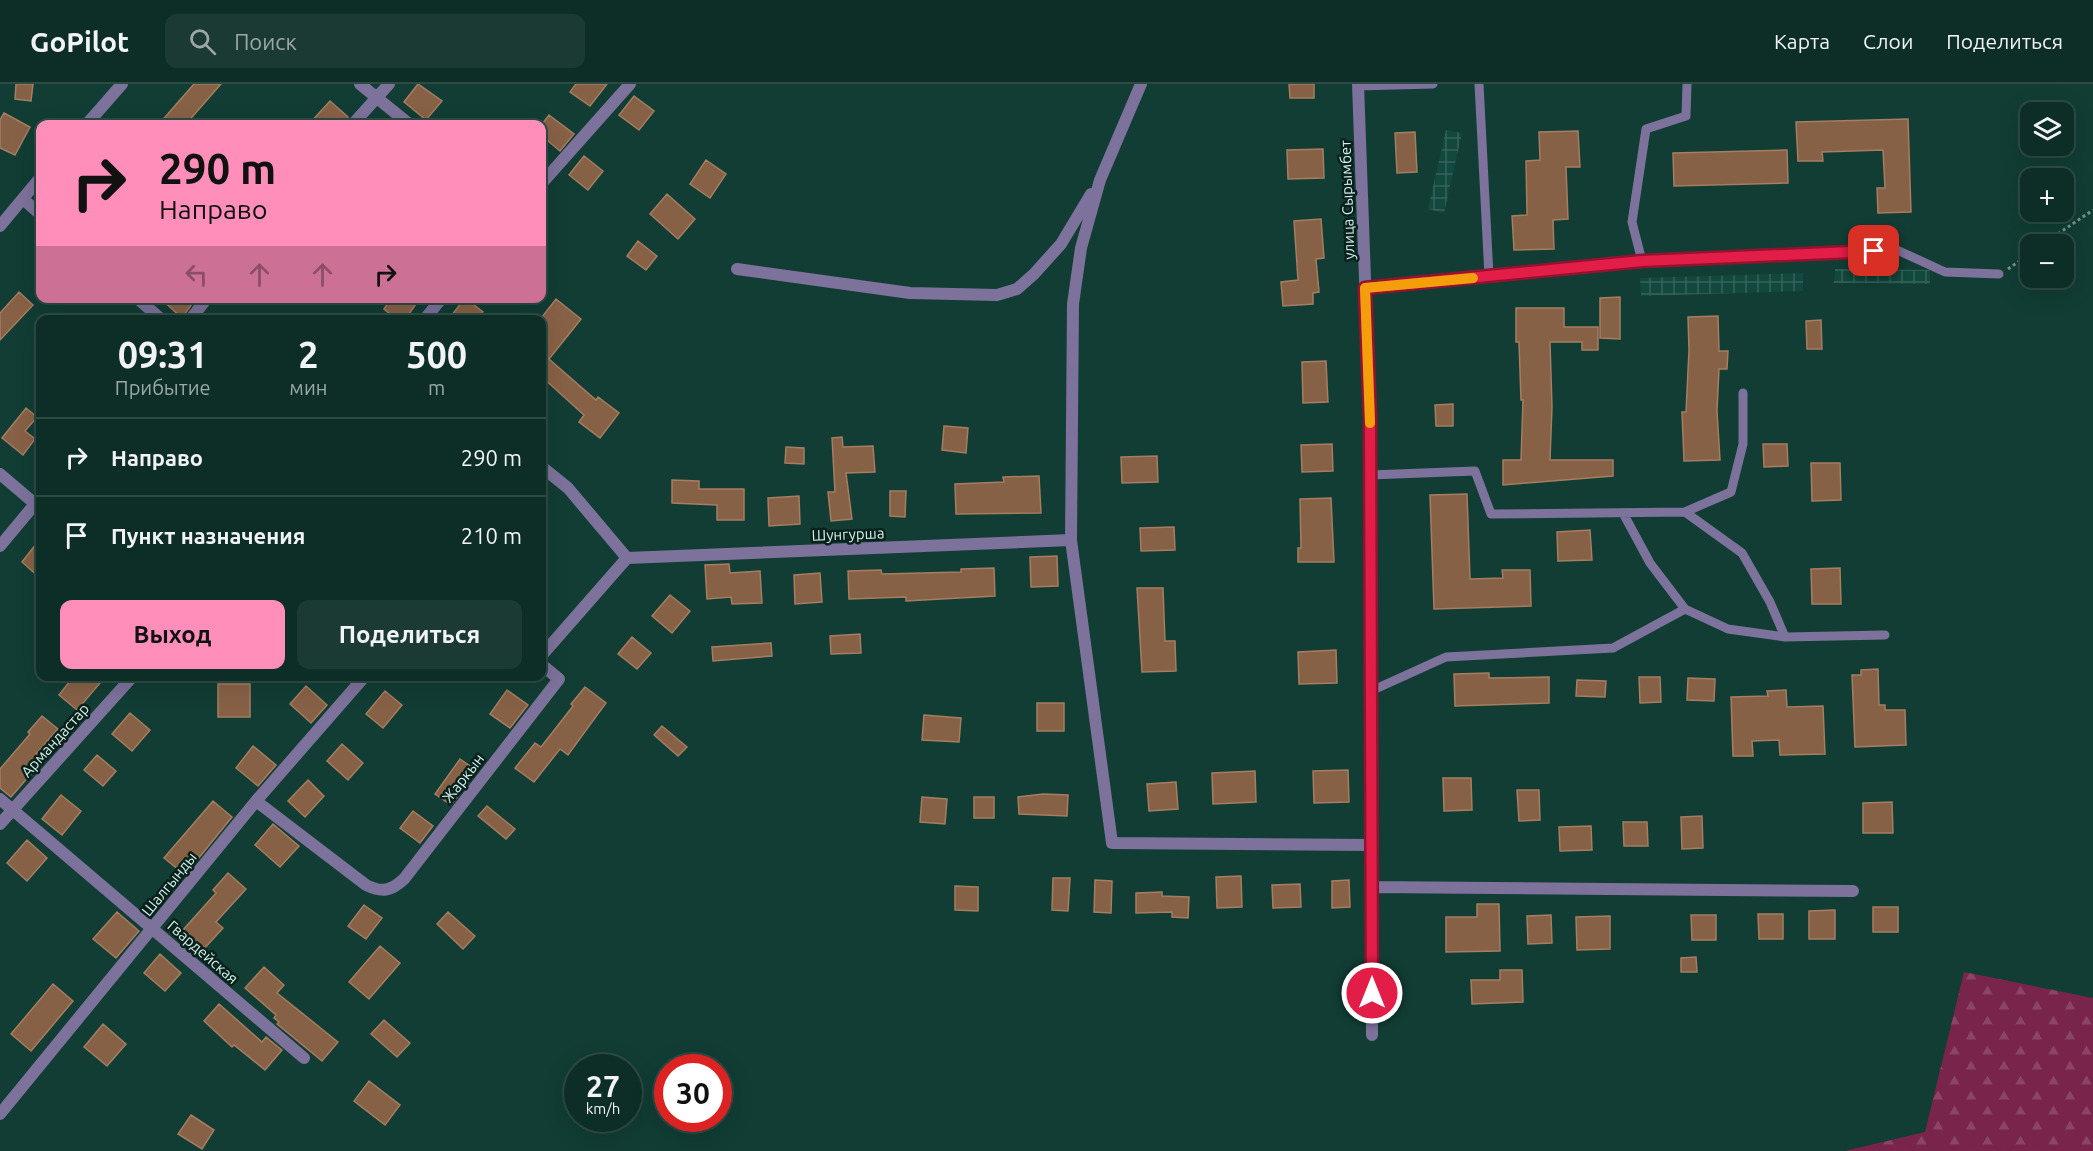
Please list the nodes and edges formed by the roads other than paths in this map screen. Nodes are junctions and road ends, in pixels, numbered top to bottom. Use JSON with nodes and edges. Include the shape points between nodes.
{"nodes":[{"id":1,"x":122,"y":84,"type":"edge"},
{"id":2,"x":360,"y":84,"type":"edge"},
{"id":3,"x":389,"y":84,"type":"edge"},
{"id":4,"x":630,"y":84,"type":"edge"},
{"id":5,"x":1141,"y":84,"type":"edge"},
{"id":6,"x":1433,"y":84,"type":"edge"},
{"id":7,"x":1479,"y":84,"type":"edge"},
{"id":8,"x":1687,"y":84,"type":"edge"},
{"id":9,"x":1358,"y":85,"type":"edge"},
{"id":10,"x":376,"y":97,"type":"junction"},
{"id":11,"x":90,"y":120,"type":"edge"},
{"id":12,"x":356,"y":120,"type":"edge"},
{"id":13,"x":405,"y":120,"type":"edge"},
{"id":14,"x":546,"y":178,"type":"edge"},
{"id":15,"x":1100,"y":180,"type":"junction"},
{"id":16,"x":36,"y":183,"type":"edge"},
{"id":17,"x":23,"y":198,"type":"junction"},
{"id":18,"x":36,"y":210,"type":"edge"},
{"id":19,"x":0,"y":226,"type":"edge"},
{"id":20,"x":1642,"y":261,"type":"junction"},
{"id":21,"x":737,"y":269,"type":"dead end"},
{"id":22,"x":1999,"y":274,"type":"road end"},
{"id":23,"x":1489,"y":276,"type":"junction"},
{"id":24,"x":1365,"y":288,"type":"junction"},
{"id":25,"x":143,"y":303,"type":"edge"},
{"id":26,"x":203,"y":303,"type":"edge"},
{"id":27,"x":438,"y":303,"type":"edge"},
{"id":28,"x":157,"y":315,"type":"edge"},
{"id":29,"x":194,"y":315,"type":"edge"},
{"id":30,"x":428,"y":315,"type":"edge"},
{"id":31,"x":1743,"y":393,"type":"dead end"},
{"id":32,"x":546,"y":469,"type":"edge"},
{"id":33,"x":0,"y":474,"type":"edge"},
{"id":34,"x":1370,"y":475,"type":"junction"},
{"id":35,"x":36,"y":502,"type":"edge"},
{"id":36,"x":36,"y":507,"type":"edge"},
{"id":37,"x":1685,"y":512,"type":"junction"},
{"id":38,"x":1623,"y":513,"type":"junction"},
{"id":39,"x":1071,"y":540,"type":"junction"},
{"id":40,"x":0,"y":546,"type":"edge"},
{"id":41,"x":627,"y":558,"type":"junction"},
{"id":42,"x":1685,"y":609,"type":"junction"},
{"id":43,"x":1885,"y":635,"type":"dead end"},
{"id":44,"x":1785,"y":637,"type":"junction"},
{"id":45,"x":546,"y":650,"type":"edge"},
{"id":46,"x":546,"y":668,"type":"edge"},
{"id":47,"x":128,"y":681,"type":"edge"},
{"id":48,"x":360,"y":681,"type":"edge"},
{"id":49,"x":1371,"y":690,"type":"junction"},
{"id":50,"x":0,"y":799,"type":"edge"},
{"id":51,"x":256,"y":801,"type":"junction"},
{"id":52,"x":12,"y":809,"type":"junction"},
{"id":53,"x":0,"y":824,"type":"edge"},
{"id":54,"x":1371,"y":845,"type":"junction"},
{"id":55,"x":1371,"y":887,"type":"junction"},
{"id":56,"x":1853,"y":891,"type":"dead end"},
{"id":57,"x":153,"y":928,"type":"junction"},
{"id":58,"x":1372,"y":1035,"type":"dead end"},
{"id":59,"x":304,"y":1058,"type":"dead end"},
{"id":60,"x":0,"y":1114,"type":"edge"}],
"edges":[{"from":1,"to":11,"type":"street"},
{"from":2,"to":10,"type":"street"},
{"from":3,"to":10,"type":"street"},
{"from":4,"to":14,"type":"street"},
{"from":5,"to":15,"type":"street"},
{"from":6,"to":9,"type":"lane"},
{"from":7,"to":23,"type":"lane"},
{"from":8,"to":20,"type":"lane","via":[[1686,116],[1646,129],[1632,222]]},
{"from":9,"to":24,"type":"street","name":"улица Сырымбет"},
{"from":10,"to":12,"type":"street"},
{"from":10,"to":13,"type":"street"},
{"from":15,"to":21,"type":"street","via":[[1061,244],[1017,289],[997,295],[910,293]]},
{"from":15,"to":39,"type":"street","via":[[1081,248],[1072,304]]},
{"from":16,"to":17,"type":"street"},
{"from":17,"to":18,"type":"street"},
{"from":17,"to":19,"type":"street"},
{"from":20,"to":22,"type":"lane","via":[[1897,250],[1945,272]]},
{"from":20,"to":23,"type":"lane"},
{"from":23,"to":24,"type":"lane"},
{"from":24,"to":34,"type":"street","name":"улица Сырымбет"},
{"from":25,"to":28,"type":"street"},
{"from":26,"to":29,"type":"street"},
{"from":27,"to":30,"type":"street"},
{"from":31,"to":37,"type":"lane","via":[[1743,444],[1731,492]]},
{"from":32,"to":41,"type":"street","via":[[568,488]]},
{"from":33,"to":35,"type":"street"},
{"from":34,"to":38,"type":"lane","via":[[1475,471],[1491,514]]},
{"from":34,"to":49,"type":"street","name":"улица Сырымбет"},
{"from":36,"to":40,"type":"street"},
{"from":37,"to":38,"type":"lane"},
{"from":37,"to":44,"type":"lane","via":[[1742,553]]},
{"from":38,"to":42,"type":"lane","via":[[1650,562]]},
{"from":39,"to":41,"type":"street","name":"Шунгурша"},
{"from":39,"to":54,"type":"street","via":[[1112,843]]},
{"from":41,"to":45,"type":"street"},
{"from":42,"to":44,"type":"lane","via":[[1728,629]]},
{"from":42,"to":49,"type":"lane","via":[[1613,648],[1446,657]]},
{"from":43,"to":44,"type":"lane"},
{"from":46,"to":51,"type":"street","name":"Жаркын","via":[[559,679],[404,879],[387,891],[366,885]]},
{"from":47,"to":52,"type":"street","name":"Армандастар"},
{"from":48,"to":51,"type":"street","name":"Шалгынды"},
{"from":49,"to":54,"type":"street","name":"улица Сырымбет"},
{"from":50,"to":52,"type":"street","name":"Гвардейская"},
{"from":51,"to":57,"type":"street","name":"Шалгынды"},
{"from":52,"to":53,"type":"street","name":"Армандастар"},
{"from":52,"to":57,"type":"street","name":"Гвардейская"},
{"from":54,"to":55,"type":"street","name":"улица Сырымбет"},
{"from":55,"to":56,"type":"street"},
{"from":55,"to":58,"type":"street","name":"улица Сырымбет"},
{"from":57,"to":59,"type":"street","name":"Гвардейская"},
{"from":57,"to":60,"type":"street","name":"Шалгынды"}]}
